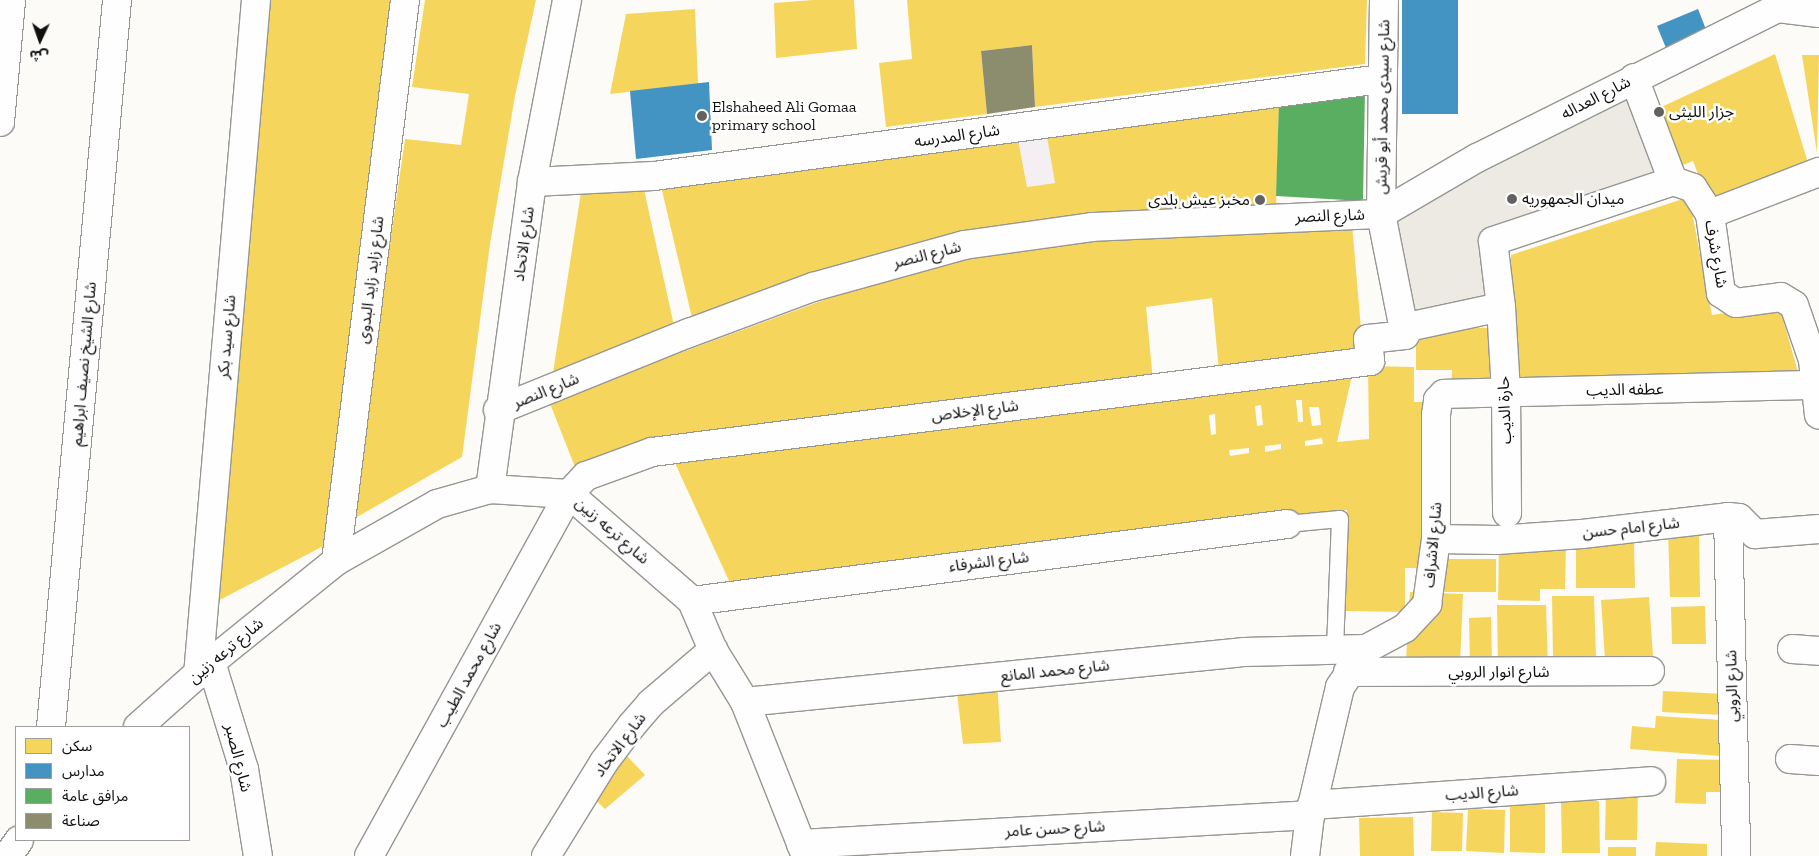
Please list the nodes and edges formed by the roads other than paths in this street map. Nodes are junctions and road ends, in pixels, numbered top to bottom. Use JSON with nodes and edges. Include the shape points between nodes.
{"nodes":[{"id":1,"x":11,"y":0,"type":"edge"},
{"id":2,"x":117,"y":0,"type":"edge"},
{"id":3,"x":256,"y":0,"type":"edge"},
{"id":4,"x":405,"y":0,"type":"edge"},
{"id":5,"x":567,"y":0,"type":"edge"},
{"id":6,"x":1384,"y":0,"type":"edge"},
{"id":7,"x":1777,"y":4,"type":"edge"},
{"id":8,"x":1819,"y":13,"type":"edge"},
{"id":9,"x":1381,"y":78,"type":"junction"},
{"id":10,"x":1634,"y":78,"type":"junction"},
{"id":11,"x":0,"y":122,"type":"edge"},
{"id":12,"x":1819,"y":172,"type":"edge"},
{"id":13,"x":1673,"y":181,"type":"junction"},
{"id":14,"x":532,"y":182,"type":"junction"},
{"id":15,"x":1381,"y":214,"type":"junction"},
{"id":16,"x":1710,"y":214,"type":"junction"},
{"id":17,"x":1501,"y":307,"type":"junction"},
{"id":18,"x":1403,"y":328,"type":"junction"},
{"id":19,"x":1815,"y":385,"type":"junction"},
{"id":20,"x":1506,"y":392,"type":"junction"},
{"id":21,"x":1438,"y":400,"type":"joint"},
{"id":22,"x":498,"y":410,"type":"junction"},
{"id":23,"x":1819,"y":415,"type":"edge"},
{"id":24,"x":490,"y":490,"type":"junction"},
{"id":25,"x":569,"y":494,"type":"junction"},
{"id":26,"x":1507,"y":512,"type":"dead end"},
{"id":27,"x":1728,"y":517,"type":"junction"},
{"id":28,"x":1287,"y":524,"type":"joint"},
{"id":29,"x":1819,"y":530,"type":"edge"},
{"id":30,"x":1436,"y":539,"type":"junction"},
{"id":31,"x":336,"y":561,"type":"junction"},
{"id":32,"x":692,"y":601,"type":"junction"},
{"id":33,"x":1366,"y":649,"type":"joint"},
{"id":34,"x":1792,"y":649,"type":"dead end"},
{"id":35,"x":713,"y":650,"type":"junction"},
{"id":36,"x":1819,"y":651,"type":"edge"},
{"id":37,"x":1342,"y":661,"type":"junction"},
{"id":38,"x":204,"y":668,"type":"junction"},
{"id":39,"x":1650,"y":671,"type":"dead end"},
{"id":40,"x":744,"y":702,"type":"junction"},
{"id":41,"x":51,"y":726,"type":"edge"},
{"id":42,"x":139,"y":726,"type":"edge"},
{"id":43,"x":1790,"y":759,"type":"dead end"},
{"id":44,"x":1819,"y":761,"type":"edge"},
{"id":45,"x":1651,"y":781,"type":"dead end"},
{"id":46,"x":1311,"y":810,"type":"junction"},
{"id":47,"x":17,"y":841,"type":"edge"},
{"id":48,"x":558,"y":850,"type":"edge"},
{"id":49,"x":803,"y":850,"type":"edge"},
{"id":50,"x":8,"y":856,"type":"edge"},
{"id":51,"x":258,"y":856,"type":"edge"},
{"id":52,"x":369,"y":856,"type":"edge"},
{"id":53,"x":1305,"y":856,"type":"edge"},
{"id":54,"x":1736,"y":856,"type":"edge"}],
"edges":[{"from":1,"to":11,"type":"street"},
{"from":2,"to":41,"type":"street","name":"شارع الشيخ نصيف ابراهيم"},
{"from":3,"to":38,"type":"street","name":"شارع سيد بكر"},
{"from":4,"to":31,"type":"street","name":"شارع زايد زايد البدوى"},
{"from":5,"to":14,"type":"street","name":"شارع الاتحاد"},
{"from":6,"to":9,"type":"street","name":"شارع سيدى محمد أبو قريش"},
{"from":7,"to":8,"type":"street","name":"شارع العداله"},
{"from":7,"to":10,"type":"street","name":"شارع العداله"},
{"from":9,"to":14,"type":"street","name":"شارع المدرسه","via":[[654,176]]},
{"from":9,"to":15,"type":"street","name":"شارع سيدى محمد أبو قريش"},
{"from":10,"to":13,"type":"street"},
{"from":10,"to":15,"type":"street","name":"شارع العداله","via":[[1478,158]]},
{"from":12,"to":16,"type":"street"},
{"from":13,"to":16,"type":"street","name":"شارع شرف","via":[[1693,188]]},
{"from":13,"to":17,"type":"street","name":"حارة الديب","via":[[1493,242]]},
{"from":14,"to":22,"type":"street","name":"شارع الاتحاد"},
{"from":15,"to":18,"type":"street"},
{"from":15,"to":22,"type":"street","name":"شارع النصر","via":[[1092,227],[964,245],[813,288],[689,333]]},
{"from":16,"to":19,"type":"street","name":"شارع شرف","via":[[1721,293],[1736,303],[1781,297],[1791,301],[1813,360]]},
{"from":17,"to":18,"type":"street"},
{"from":17,"to":20,"type":"street","name":"حارة الديب"},
{"from":18,"to":25,"type":"street","name":"شارع الإخلاص","via":[[1405,335],[1368,340],[1370,361],[652,452],[586,476]]},
{"from":19,"to":20,"type":"street","name":"عطفه الديب"},
{"from":19,"to":23,"type":"street","name":"شارع شرف"},
{"from":20,"to":21,"type":"street","name":"عطفه الديب","via":[[1444,394]]},
{"from":20,"to":26,"type":"street","name":"حارة الديب"},
{"from":21,"to":30,"type":"street","name":"شارع الاشراف"},
{"from":22,"to":24,"type":"street","name":"شارع الاتحاد"},
{"from":24,"to":25,"type":"street","name":"شارع ترعه زنين"},
{"from":24,"to":31,"type":"street","name":"شارع ترعه زنين","via":[[437,504]]},
{"from":25,"to":32,"type":"street","name":"شارع ترعه زنين"},
{"from":25,"to":52,"type":"street","name":"شارع محمد الطيب"},
{"from":27,"to":29,"type":"street","via":[[1740,518],[1755,534]]},
{"from":27,"to":30,"type":"street","name":"شارع امام حسن","via":[[1582,534],[1497,540]]},
{"from":27,"to":54,"type":"street","name":"شارع الروبي"},
{"from":28,"to":32,"type":"street","name":"شارع الشرفاء"},
{"from":28,"to":37,"type":"lane","via":[[1340,519]]},
{"from":30,"to":33,"type":"street","name":"شارع الاشراف","via":[[1427,604],[1406,628]]},
{"from":31,"to":38,"type":"street","name":"شارع ترعه زنين"},
{"from":32,"to":35,"type":"street","name":"شارع ترعه زنين"},
{"from":33,"to":37,"type":"street","name":"شارع محمد المانع"},
{"from":34,"to":36,"type":"street"},
{"from":35,"to":40,"type":"street","name":"شارع ترعه زنين"},
{"from":35,"to":48,"type":"street","name":"شارع الاتحاد","via":[[651,703],[632,725],[604,762]]},
{"from":37,"to":39,"type":"street","name":"شارع انوار الروبي"},
{"from":37,"to":40,"type":"street","name":"شارع محمد المانع","via":[[1244,652]]},
{"from":37,"to":46,"type":"street","via":[[1340,687]]},
{"from":38,"to":42,"type":"street","name":"شارع ترعه زنين"},
{"from":38,"to":51,"type":"street","name":"شارع الصبر","via":[[244,769]]},
{"from":40,"to":49,"type":"street","name":"شارع ترعه زنين"},
{"from":43,"to":44,"type":"street"},
{"from":45,"to":46,"type":"street","name":"شارع الديب"},
{"from":46,"to":49,"type":"street","name":"شارع حسن عامر"},
{"from":46,"to":53,"type":"street"},
{"from":47,"to":50,"type":"street"}]}
